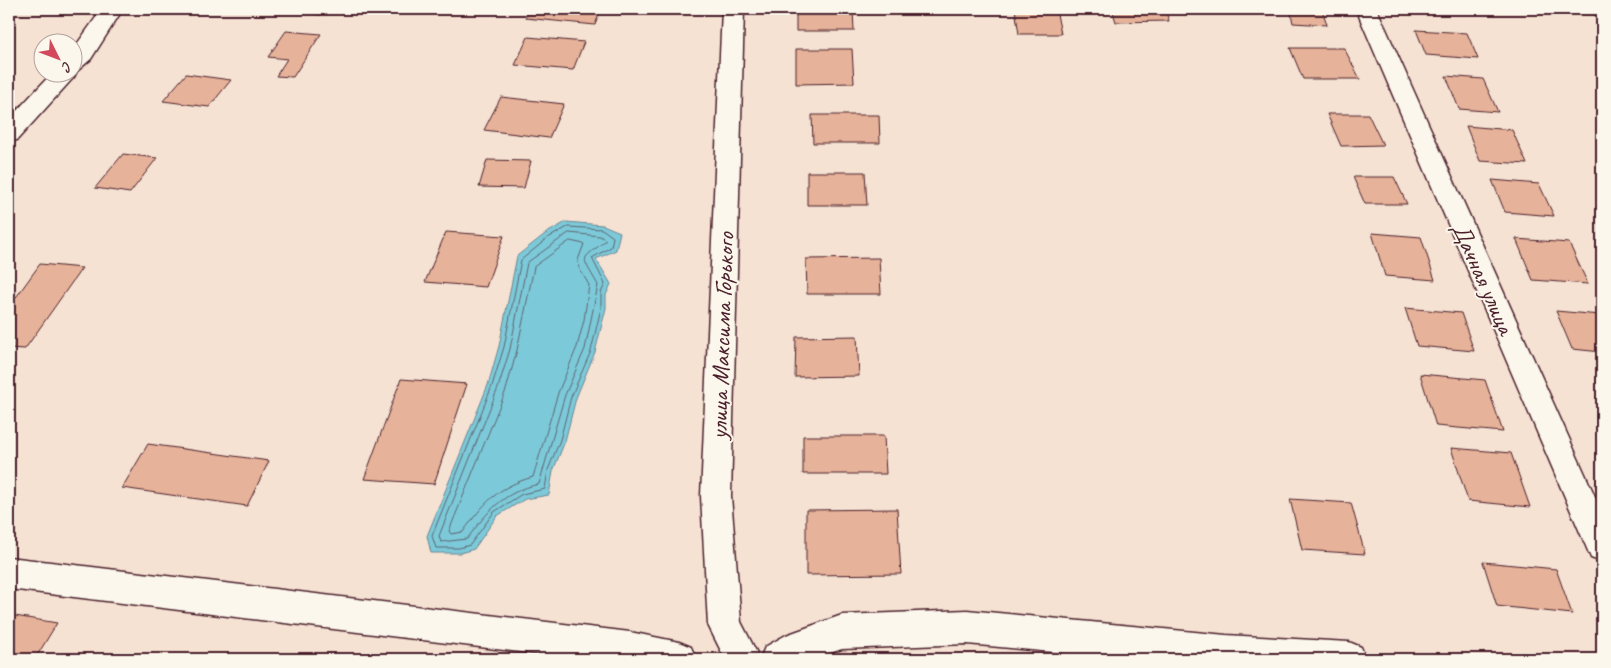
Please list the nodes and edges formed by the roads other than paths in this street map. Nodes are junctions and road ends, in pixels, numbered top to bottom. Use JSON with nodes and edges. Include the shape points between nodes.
{"nodes":[{"id":1,"x":112,"y":9,"type":"edge"},
{"id":2,"x":733,"y":9,"type":"edge"},
{"id":3,"x":1366,"y":9,"type":"edge"},
{"id":4,"x":82,"y":55,"type":"edge"},
{"id":5,"x":57,"y":82,"type":"edge"},
{"id":6,"x":9,"y":134,"type":"edge"},
{"id":7,"x":1602,"y":547,"type":"edge"},
{"id":8,"x":9,"y":573,"type":"edge"},
{"id":9,"x":679,"y":659,"type":"edge"},
{"id":10,"x":743,"y":659,"type":"edge"},
{"id":11,"x":777,"y":659,"type":"edge"},
{"id":12,"x":1349,"y":659,"type":"edge"}],
"edges":[{"from":1,"to":4,"type":"street"},
{"from":2,"to":10,"type":"street","name":"улица Максима Горького","via":[[716,496],[725,624]]},
{"from":3,"to":7,"type":"street","name":"Дачная улица"},
{"from":5,"to":6,"type":"street"},
{"from":8,"to":9,"type":"street","via":[[630,649]]},
{"from":11,"to":12,"type":"street","via":[[798,647],[842,632],[967,627],[1226,652]]}]}
